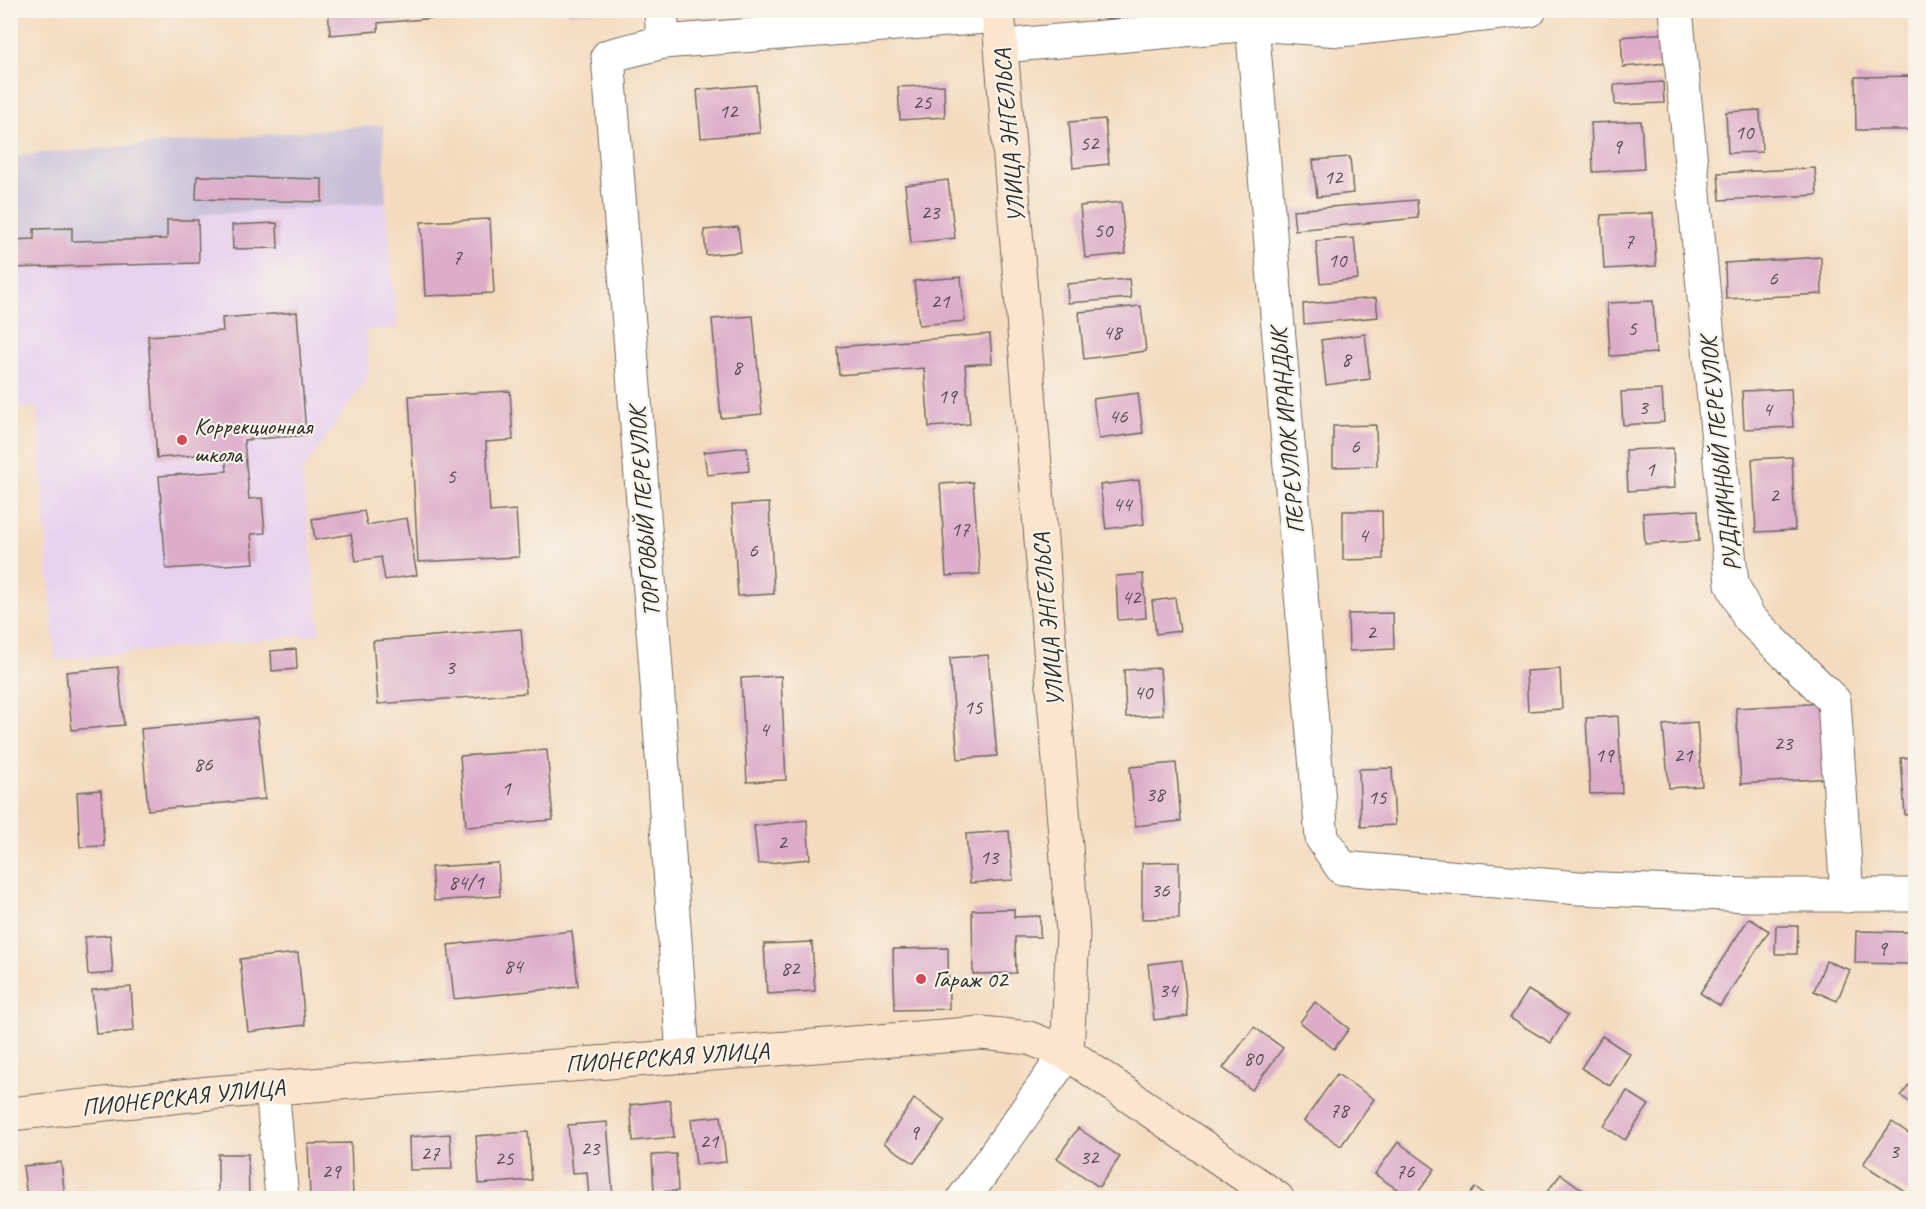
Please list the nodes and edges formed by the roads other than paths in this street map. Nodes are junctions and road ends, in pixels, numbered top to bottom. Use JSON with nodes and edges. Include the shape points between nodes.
{"nodes":[{"id":1,"x":1530,"y":10,"type":"edge"},
{"id":2,"x":1676,"y":10,"type":"edge"},
{"id":3,"x":1000,"y":24,"type":"edge"},
{"id":4,"x":1252,"y":24,"type":"junction"},
{"id":5,"x":662,"y":26,"type":"edge"},
{"id":6,"x":1916,"y":895,"type":"edge"},
{"id":7,"x":1847,"y":896,"type":"junction"},
{"id":8,"x":1066,"y":1053,"type":"junction"},
{"id":9,"x":683,"y":1055,"type":"junction"},
{"id":10,"x":272,"y":1088,"type":"junction"},
{"id":11,"x":10,"y":1114,"type":"edge"},
{"id":12,"x":282,"y":1198,"type":"edge"},
{"id":13,"x":964,"y":1198,"type":"edge"},
{"id":14,"x":1277,"y":1198,"type":"edge"}],
"edges":[{"from":1,"to":4,"type":"street","via":[[1340,30]]},
{"from":2,"to":7,"type":"street","name":"РУДНИЧНЫЙ ПЕРЕУЛОК","via":[[1732,584],[1749,618],[1834,701]]},
{"from":3,"to":4,"type":"street"},
{"from":3,"to":5,"type":"street"},
{"from":3,"to":8,"type":"street","name":"УЛИЦА ЭНГЕЛЬСА","via":[[1073,933]]},
{"from":4,"to":7,"type":"street","name":"ПЕРЕУЛОК ИРАНДЫК","via":[[1322,838],[1342,868],[1579,888]]},
{"from":5,"to":9,"type":"street","name":"ТОРГОВЫЙ ПЕРЕУЛОК","via":[[608,56]]},
{"from":6,"to":7,"type":"street"},
{"from":8,"to":9,"type":"street","name":"ПИОНЕРСКАЯ УЛИЦА","via":[[1029,1038],[982,1033]]},
{"from":8,"to":13,"type":"street"},
{"from":8,"to":14,"type":"street","name":"ПИОНЕРСКАЯ УЛИЦА"},
{"from":9,"to":10,"type":"street","name":"ПИОНЕРСКАЯ УЛИЦА"},
{"from":10,"to":11,"type":"street","name":"ПИОНЕРСКАЯ УЛИЦА"},
{"from":10,"to":12,"type":"street"}]}
